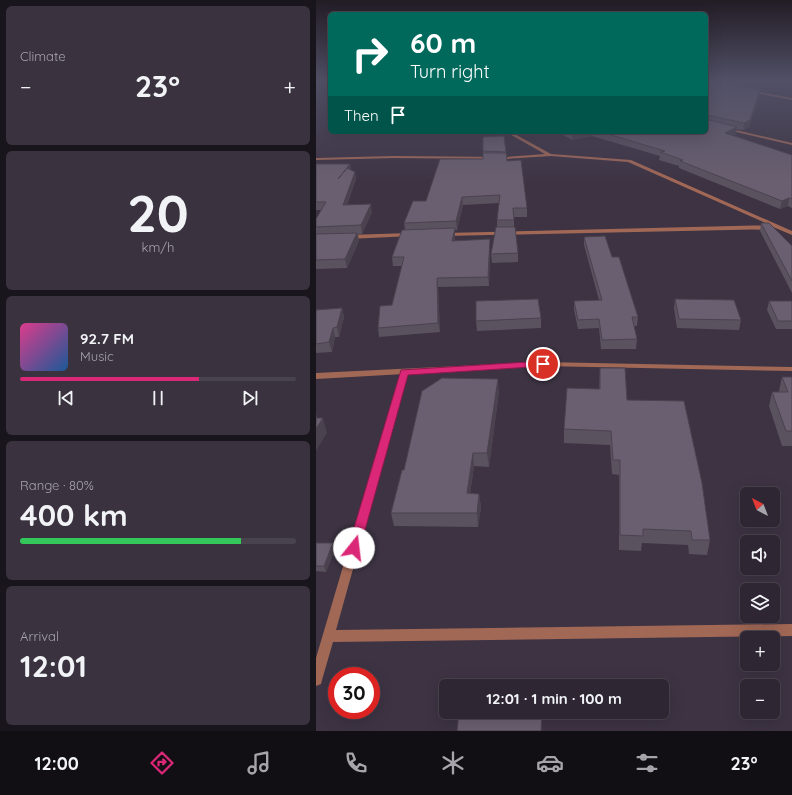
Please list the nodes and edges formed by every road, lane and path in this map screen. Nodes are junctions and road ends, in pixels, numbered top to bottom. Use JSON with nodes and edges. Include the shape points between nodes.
{"nodes":[{"id":1,"x":708,"y":124,"type":"edge"},
{"id":2,"x":512,"y":134,"type":"edge"},
{"id":3,"x":792,"y":144,"type":"edge"},
{"id":4,"x":551,"y":155,"type":"junction"},
{"id":5,"x":316,"y":159,"type":"edge"},
{"id":6,"x":781,"y":227,"type":"junction"},
{"id":7,"x":792,"y":232,"type":"edge"},
{"id":8,"x":440,"y":234,"type":"edge"},
{"id":9,"x":416,"y":235,"type":"edge"},
{"id":10,"x":338,"y":238,"type":"edge"},
{"id":11,"x":792,"y":369,"type":"edge"},
{"id":12,"x":404,"y":372,"type":"junction"},
{"id":13,"x":316,"y":376,"type":"edge"},
{"id":14,"x":792,"y":630,"type":"edge"},
{"id":15,"x":329,"y":636,"type":"junction"},
{"id":16,"x":316,"y":680,"type":"edge"}],
"edges":[{"from":1,"to":3,"type":"street"},
{"from":2,"to":4,"type":"street"},
{"from":4,"to":5,"type":"street","via":[[506,158]]},
{"from":4,"to":6,"type":"street","via":[[629,161]]},
{"from":6,"to":7,"type":"street"},
{"from":6,"to":8,"type":"street"},
{"from":9,"to":10,"type":"street"},
{"from":11,"to":12,"type":"street","via":[[543,364]]},
{"from":12,"to":13,"type":"street"},
{"from":12,"to":15,"type":"street"},
{"from":14,"to":15,"type":"street"},
{"from":15,"to":16,"type":"street"}]}
